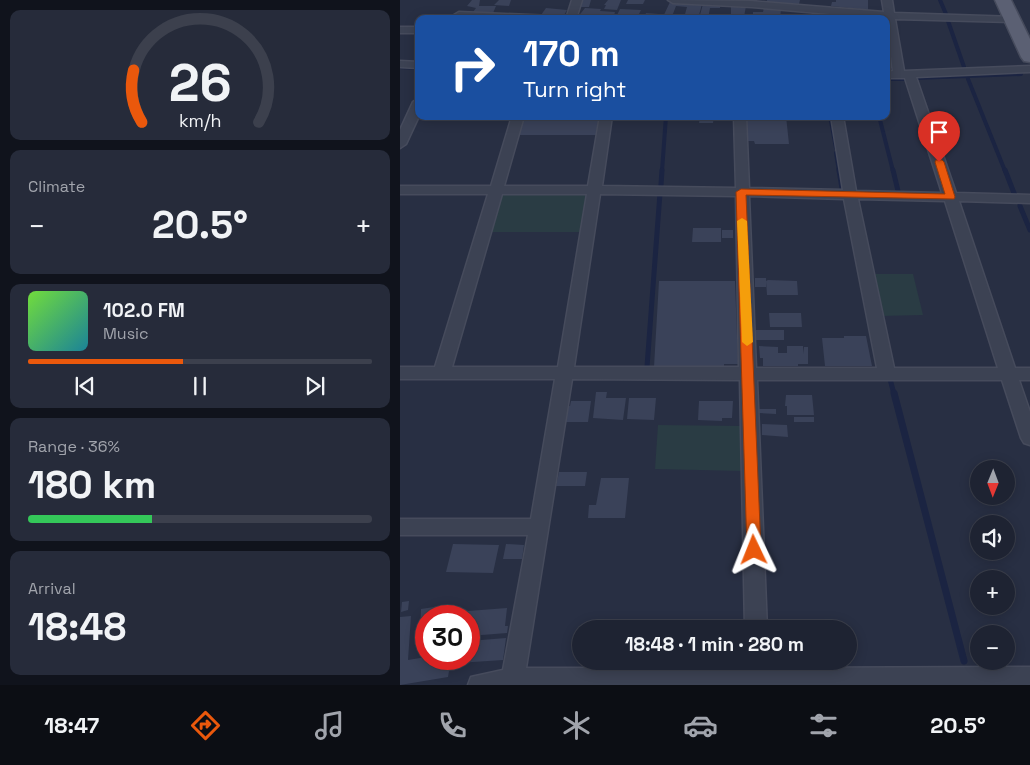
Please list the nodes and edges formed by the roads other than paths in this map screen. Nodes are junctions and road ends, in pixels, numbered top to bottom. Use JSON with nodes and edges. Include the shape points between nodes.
{"nodes":[{"id":1,"x":576,"y":0,"type":"edge"},
{"id":2,"x":672,"y":0,"type":"edge"},
{"id":3,"x":887,"y":0,"type":"edge"},
{"id":4,"x":1003,"y":0,"type":"edge"},
{"id":5,"x":750,"y":3,"type":"edge"},
{"id":6,"x":459,"y":14,"type":"edge"},
{"id":7,"x":478,"y":15,"type":"edge"},
{"id":8,"x":572,"y":15,"type":"edge"},
{"id":9,"x":880,"y":15,"type":"edge"},
{"id":10,"x":891,"y":16,"type":"junction"},
{"id":11,"x":1012,"y":18,"type":"junction"},
{"id":12,"x":400,"y":30,"type":"edge"},
{"id":13,"x":415,"y":30,"type":"edge"},
{"id":14,"x":1030,"y":57,"type":"edge"},
{"id":15,"x":400,"y":64,"type":"edge"},
{"id":16,"x":415,"y":65,"type":"edge"},
{"id":17,"x":1030,"y":69,"type":"edge"},
{"id":18,"x":890,"y":75,"type":"edge"},
{"id":19,"x":905,"y":75,"type":"junction"},
{"id":20,"x":415,"y":111,"type":"edge"},
{"id":21,"x":517,"y":120,"type":"edge"},
{"id":22,"x":605,"y":120,"type":"edge"},
{"id":23,"x":740,"y":120,"type":"edge"},
{"id":24,"x":838,"y":120,"type":"edge"},
{"id":25,"x":400,"y":144,"type":"edge"},
{"id":26,"x":400,"y":190,"type":"edge"},
{"id":27,"x":496,"y":190,"type":"junction"},
{"id":28,"x":594,"y":190,"type":"junction"},
{"id":29,"x":741,"y":192,"type":"junction"},
{"id":30,"x":850,"y":194,"type":"junction"},
{"id":31,"x":950,"y":197,"type":"junction"},
{"id":32,"x":1030,"y":199,"type":"edge"},
{"id":33,"x":400,"y":373,"type":"edge"},
{"id":34,"x":442,"y":373,"type":"junction"},
{"id":35,"x":566,"y":373,"type":"junction"},
{"id":36,"x":749,"y":374,"type":"junction"},
{"id":37,"x":887,"y":374,"type":"junction"},
{"id":38,"x":1010,"y":374,"type":"junction"},
{"id":39,"x":1030,"y":374,"type":"edge"},
{"id":40,"x":1030,"y":438,"type":"edge"},
{"id":41,"x":400,"y":527,"type":"edge"},
{"id":42,"x":538,"y":527,"type":"junction"},
{"id":43,"x":756,"y":620,"type":"edge"},
{"id":44,"x":758,"y":675,"type":"edge"},
{"id":45,"x":1030,"y":678,"type":"edge"},
{"id":46,"x":510,"y":682,"type":"edge"},
{"id":47,"x":587,"y":682,"type":"edge"},
{"id":48,"x":478,"y":685,"type":"edge"}],
"edges":[{"from":1,"to":8,"type":"street"},
{"from":2,"to":5,"type":"street"},
{"from":3,"to":10,"type":"street"},
{"from":4,"to":11,"type":"main road"},
{"from":5,"to":9,"type":"street"},
{"from":6,"to":7,"type":"street"},
{"from":10,"to":11,"type":"street"},
{"from":10,"to":19,"type":"street"},
{"from":11,"to":14,"type":"main road"},
{"from":12,"to":13,"type":"street"},
{"from":15,"to":16,"type":"street"},
{"from":17,"to":19,"type":"street"},
{"from":18,"to":19,"type":"street"},
{"from":19,"to":31,"type":"street"},
{"from":20,"to":25,"type":"street"},
{"from":21,"to":27,"type":"street"},
{"from":22,"to":28,"type":"street"},
{"from":23,"to":29,"type":"street"},
{"from":24,"to":30,"type":"street"},
{"from":26,"to":27,"type":"street"},
{"from":27,"to":28,"type":"street"},
{"from":27,"to":34,"type":"street"},
{"from":28,"to":29,"type":"street"},
{"from":28,"to":35,"type":"street"},
{"from":29,"to":30,"type":"street"},
{"from":29,"to":36,"type":"street"},
{"from":30,"to":31,"type":"street"},
{"from":30,"to":37,"type":"street"},
{"from":31,"to":32,"type":"street"},
{"from":31,"to":38,"type":"street"},
{"from":33,"to":34,"type":"street"},
{"from":34,"to":35,"type":"street"},
{"from":35,"to":36,"type":"street"},
{"from":35,"to":42,"type":"street"},
{"from":36,"to":37,"type":"street"},
{"from":36,"to":43,"type":"street"},
{"from":37,"to":38,"type":"street"},
{"from":38,"to":39,"type":"street"},
{"from":38,"to":40,"type":"street"},
{"from":41,"to":42,"type":"street"},
{"from":42,"to":46,"type":"street"},
{"from":44,"to":45,"type":"street"},
{"from":44,"to":47,"type":"street"},
{"from":46,"to":47,"type":"street"},
{"from":46,"to":48,"type":"street"}]}
